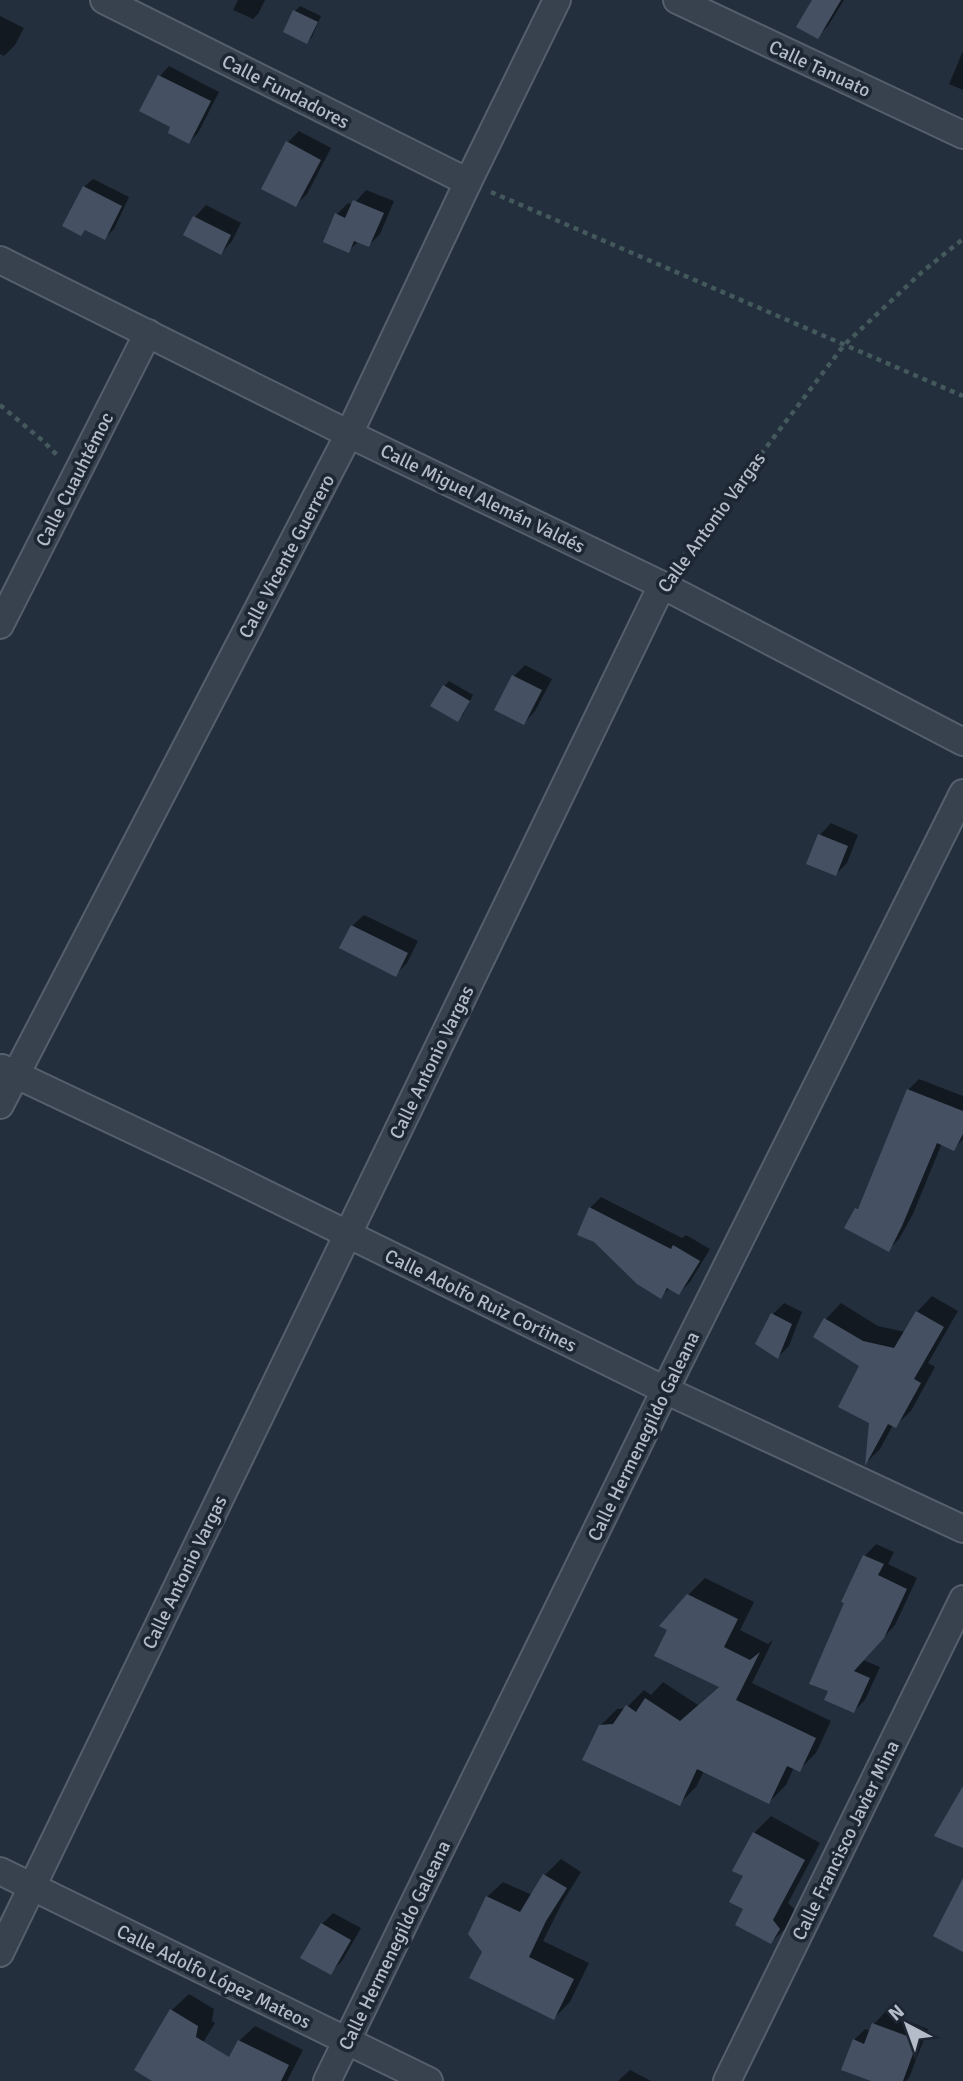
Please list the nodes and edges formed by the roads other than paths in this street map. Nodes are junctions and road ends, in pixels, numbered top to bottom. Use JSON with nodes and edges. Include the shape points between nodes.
{"nodes":[{"id":1,"x":104,"y":0,"type":"edge"},
{"id":2,"x":557,"y":0,"type":"edge"},
{"id":3,"x":677,"y":0,"type":"edge"},
{"id":4,"x":963,"y":135,"type":"edge"},
{"id":5,"x":468,"y":182,"type":"junction"},
{"id":6,"x":0,"y":260,"type":"edge"},
{"id":7,"x":148,"y":333,"type":"junction"},
{"id":8,"x":349,"y":434,"type":"junction"},
{"id":9,"x":662,"y":585,"type":"junction"},
{"id":10,"x":0,"y":625,"type":"edge"},
{"id":11,"x":963,"y":742,"type":"edge"},
{"id":12,"x":963,"y":793,"type":"edge"},
{"id":13,"x":8,"y":1071,"type":"edge"},
{"id":14,"x":0,"y":1105,"type":"edge"},
{"id":15,"x":347,"y":1235,"type":"junction"},
{"id":16,"x":665,"y":1390,"type":"junction"},
{"id":17,"x":963,"y":1529,"type":"edge"},
{"id":18,"x":963,"y":1599,"type":"edge"},
{"id":19,"x":957,"y":1625,"type":"edge"},
{"id":20,"x":0,"y":1871,"type":"edge"},
{"id":21,"x":32,"y":1887,"type":"junction"},
{"id":22,"x":0,"y":1953,"type":"edge"},
{"id":23,"x":346,"y":2041,"type":"junction"},
{"id":24,"x":327,"y":2081,"type":"edge"},
{"id":25,"x":429,"y":2081,"type":"edge"},
{"id":26,"x":727,"y":2081,"type":"edge"}],
"edges":[{"from":1,"to":5,"type":"street","name":"Calle Fundadores"},
{"from":2,"to":5,"type":"street","name":"Calle Vicente Guerrero"},
{"from":3,"to":4,"type":"street","name":"Calle Tanuato"},
{"from":5,"to":8,"type":"street","name":"Calle Vicente Guerrero"},
{"from":6,"to":7,"type":"street","name":"Calle Miguel Alemán Valdés"},
{"from":7,"to":8,"type":"street","name":"Calle Miguel Alemán Valdés"},
{"from":7,"to":10,"type":"street","name":"Calle Cuauhtémoc"},
{"from":8,"to":9,"type":"street","name":"Calle Miguel Alemán Valdés"},
{"from":8,"to":13,"type":"street","name":"Calle Vicente Guerrero"},
{"from":9,"to":11,"type":"street","name":"Calle Miguel Alemán Valdés"},
{"from":9,"to":15,"type":"street","name":"Calle Antonio Vargas"},
{"from":12,"to":16,"type":"street","name":"Calle Hermenegildo Galeana"},
{"from":13,"to":14,"type":"street","name":"Calle Vicente Guerrero"},
{"from":13,"to":15,"type":"street","name":"Calle Adolfo Ruiz Cortines"},
{"from":15,"to":16,"type":"street","name":"Calle Adolfo Ruiz Cortines"},
{"from":15,"to":21,"type":"street","name":"Calle Antonio Vargas"},
{"from":16,"to":17,"type":"street","name":"Calle Adolfo Ruiz Cortines"},
{"from":16,"to":23,"type":"street","name":"Calle Hermenegildo Galeana"},
{"from":18,"to":19,"type":"street","name":"Calle Francisco Javier Mina"},
{"from":19,"to":26,"type":"street","name":"Calle Francisco Javier Mina"},
{"from":20,"to":21,"type":"street","name":"Calle Adolfo López Mateos"},
{"from":21,"to":22,"type":"street","name":"Calle Antonio Vargas"},
{"from":21,"to":23,"type":"street","name":"Calle Adolfo López Mateos"},
{"from":23,"to":24,"type":"street","name":"Calle Hermenegildo Galeana"},
{"from":23,"to":25,"type":"street","name":"Calle Adolfo López Mateos"}]}
